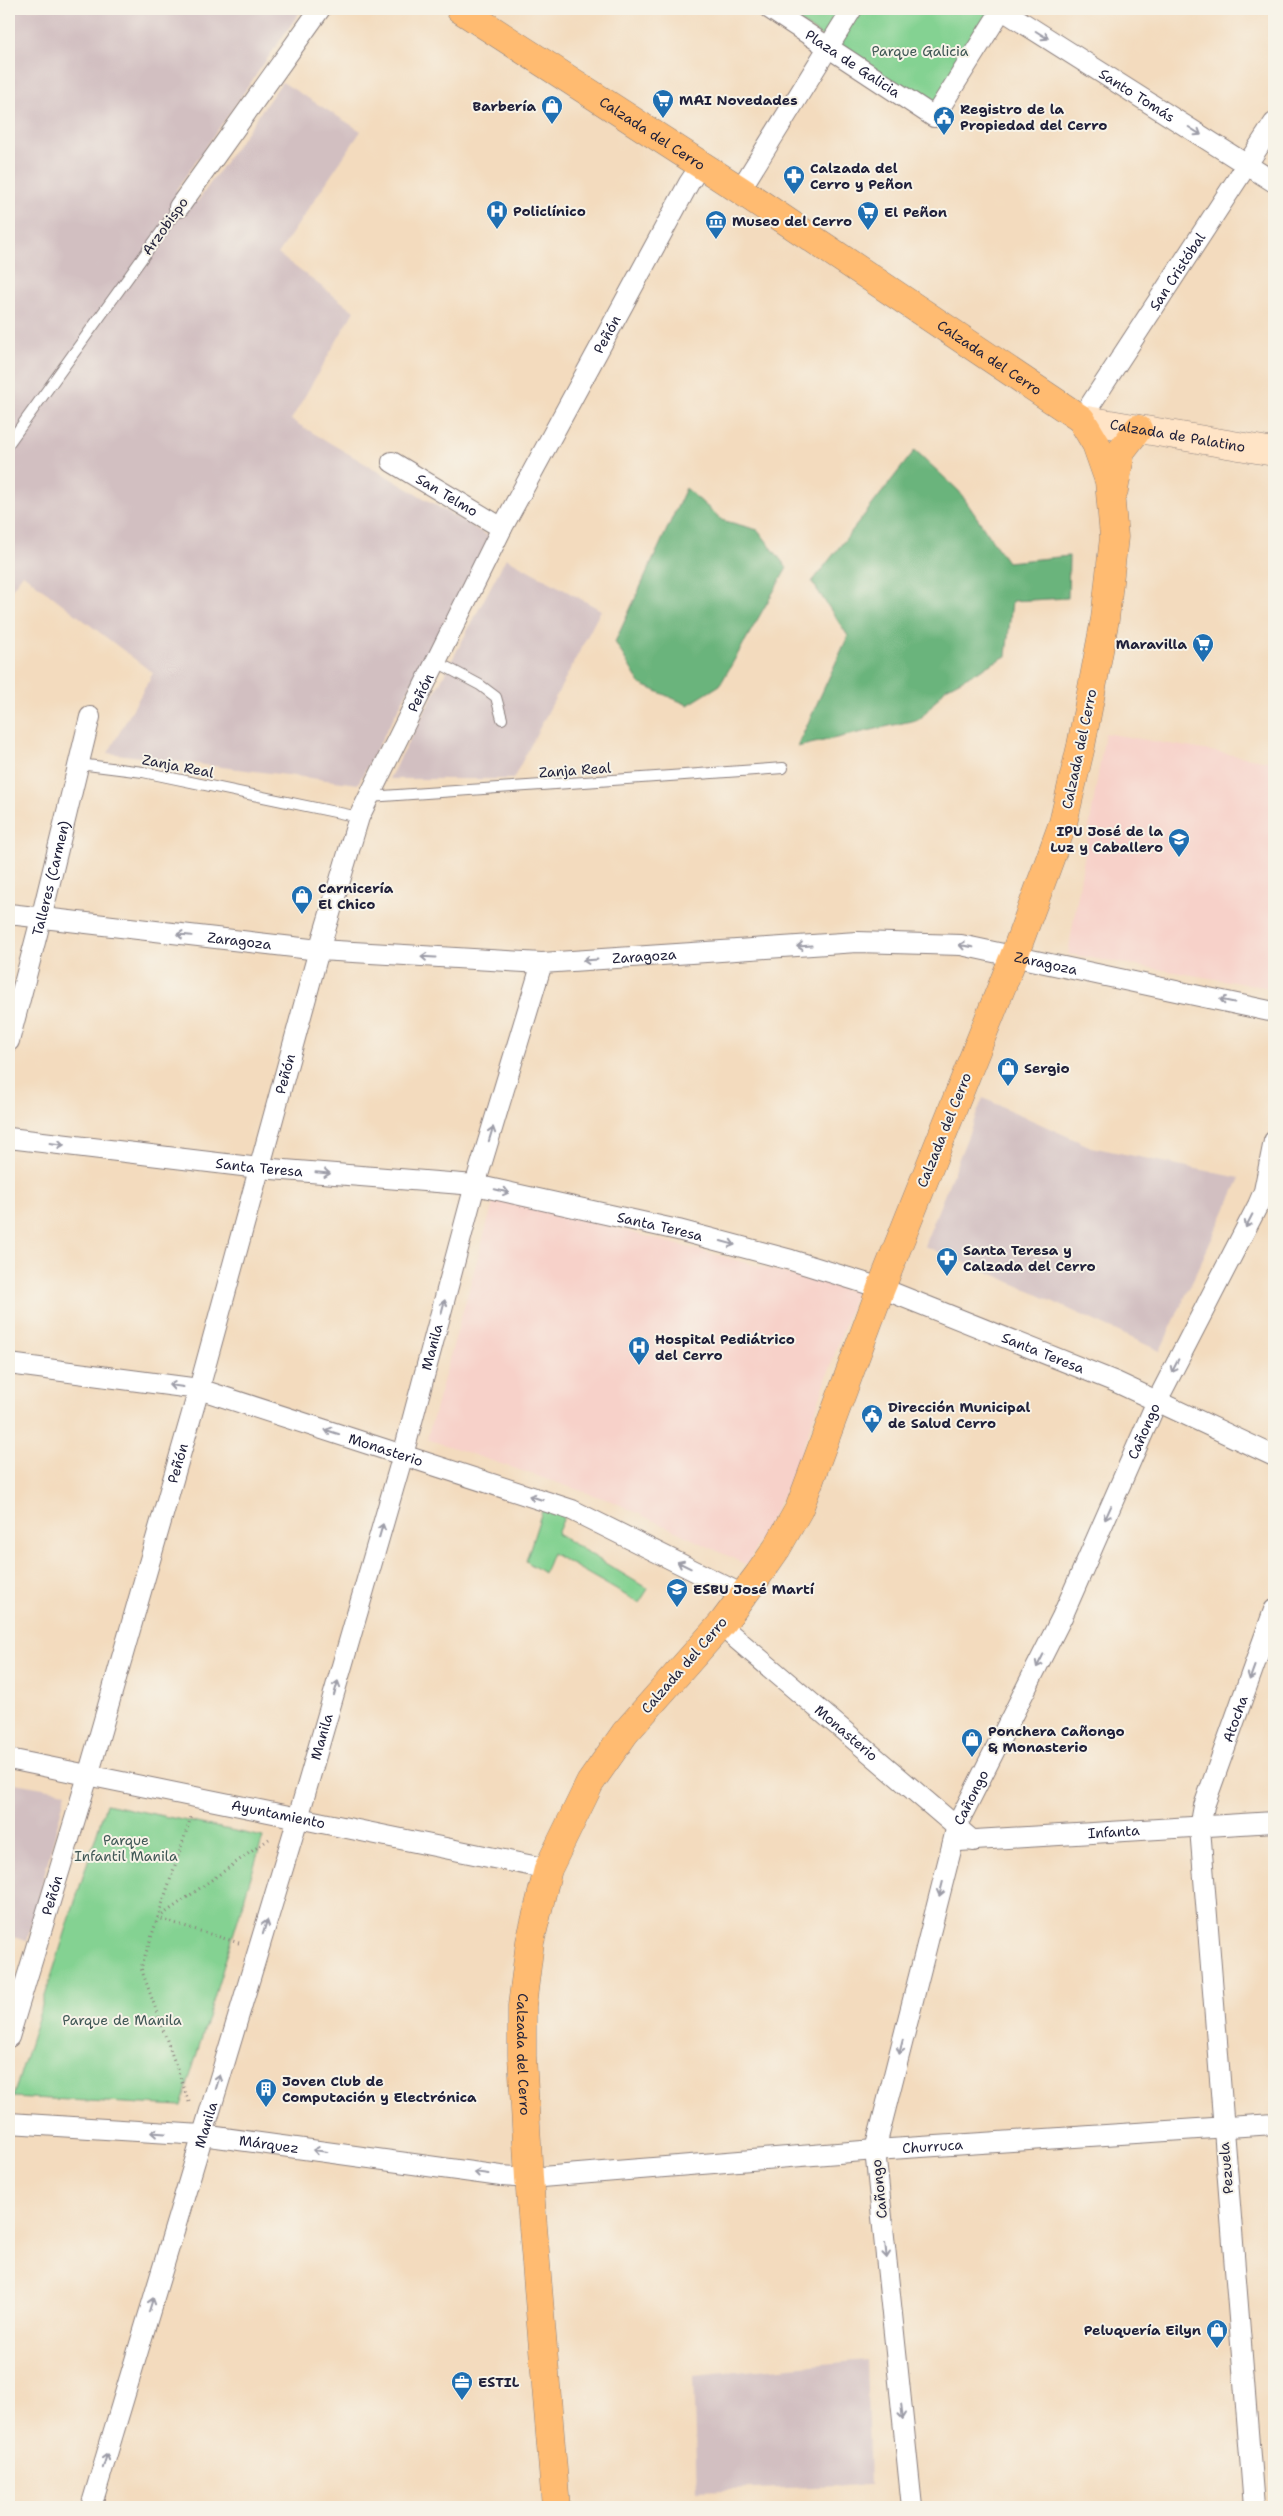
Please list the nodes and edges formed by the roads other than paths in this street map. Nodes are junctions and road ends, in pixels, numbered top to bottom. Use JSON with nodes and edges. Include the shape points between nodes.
{"nodes":[{"id":1,"x":320,"y":9,"type":"edge"},
{"id":2,"x":460,"y":9,"type":"edge"},
{"id":3,"x":770,"y":9,"type":"edge"},
{"id":4,"x":852,"y":9,"type":"edge"},
{"id":5,"x":1002,"y":9,"type":"edge"},
{"id":6,"x":828,"y":48,"type":"junction"},
{"id":7,"x":1274,"y":123,"type":"edge"},
{"id":8,"x":701,"y":165,"type":"junction"},
{"id":9,"x":1248,"y":165,"type":"junction"},
{"id":10,"x":1274,"y":182,"type":"edge"},
{"id":11,"x":740,"y":190,"type":"junction"},
{"id":12,"x":179,"y":207,"type":"joint"},
{"id":13,"x":1080,"y":419,"type":"junction"},
{"id":14,"x":1138,"y":429,"type":"junction"},
{"id":15,"x":9,"y":443,"type":"edge"},
{"id":16,"x":1274,"y":452,"type":"edge"},
{"id":17,"x":392,"y":462,"type":"dead end"},
{"id":18,"x":1113,"y":506,"type":"junction"},
{"id":19,"x":502,"y":528,"type":"junction"},
{"id":20,"x":435,"y":661,"type":"junction"},
{"id":21,"x":90,"y":717,"type":"dead end"},
{"id":22,"x":502,"y":719,"type":"dead end"},
{"id":23,"x":79,"y":764,"type":"junction"},
{"id":24,"x":783,"y":768,"type":"dead end"},
{"id":25,"x":369,"y":797,"type":"junction"},
{"id":26,"x":359,"y":817,"type":"junction"},
{"id":27,"x":9,"y":914,"type":"edge"},
{"id":28,"x":41,"y":919,"type":"junction"},
{"id":29,"x":319,"y":950,"type":"junction"},
{"id":30,"x":1014,"y":956,"type":"junction"},
{"id":31,"x":542,"y":963,"type":"junction"},
{"id":32,"x":1274,"y":1012,"type":"edge"},
{"id":33,"x":9,"y":1041,"type":"edge"},
{"id":34,"x":9,"y":1138,"type":"edge"},
{"id":35,"x":1274,"y":1142,"type":"edge"},
{"id":36,"x":259,"y":1168,"type":"junction"},
{"id":37,"x":475,"y":1185,"type":"junction"},
{"id":38,"x":881,"y":1288,"type":"junction"},
{"id":39,"x":9,"y":1364,"type":"edge"},
{"id":40,"x":199,"y":1389,"type":"junction"},
{"id":41,"x":1157,"y":1400,"type":"junction"},
{"id":42,"x":403,"y":1455,"type":"junction"},
{"id":43,"x":1274,"y":1456,"type":"edge"},
{"id":44,"x":743,"y":1595,"type":"junction"},
{"id":45,"x":1274,"y":1610,"type":"edge"},
{"id":46,"x":720,"y":1625,"type":"junction"},
{"id":47,"x":9,"y":1759,"type":"edge"},
{"id":48,"x":88,"y":1776,"type":"junction"},
{"id":49,"x":298,"y":1818,"type":"junction"},
{"id":50,"x":1274,"y":1822,"type":"edge"},
{"id":51,"x":1200,"y":1828,"type":"junction"},
{"id":52,"x":955,"y":1834,"type":"junction"},
{"id":53,"x":548,"y":1869,"type":"junction"},
{"id":54,"x":9,"y":2037,"type":"edge"},
{"id":55,"x":9,"y":2123,"type":"edge"},
{"id":56,"x":1274,"y":2124,"type":"edge"},
{"id":57,"x":1223,"y":2128,"type":"junction"},
{"id":58,"x":202,"y":2135,"type":"junction"},
{"id":59,"x":875,"y":2150,"type":"junction"},
{"id":60,"x":529,"y":2178,"type":"junction"},
{"id":61,"x":91,"y":2507,"type":"edge"},
{"id":62,"x":556,"y":2507,"type":"edge"},
{"id":63,"x":912,"y":2507,"type":"edge"},
{"id":64,"x":1254,"y":2507,"type":"edge"}],
"edges":[{"from":1,"to":12,"type":"street","name":"Arzobispo"},
{"from":2,"to":8,"type":"main road","name":"Calzada del Cerro"},
{"from":3,"to":6,"type":"street","name":"Plaza de Galicia"},
{"from":4,"to":6,"type":"street"},
{"from":5,"to":6,"type":"street","name":"Plaza de Galicia","via":[[934,117]]},
{"from":5,"to":9,"type":"street","name":"Santo Tomás","one_way":true},
{"from":6,"to":11,"type":"street"},
{"from":7,"to":9,"type":"street","name":"San Cristóbal"},
{"from":8,"to":11,"type":"main road","name":"Calzada del Cerro"},
{"from":8,"to":19,"type":"street","name":"Peñón"},
{"from":9,"to":10,"type":"street","name":"Santo Tomás"},
{"from":9,"to":13,"type":"street","name":"San Cristóbal"},
{"from":11,"to":13,"type":"main road","name":"Calzada del Cerro"},
{"from":12,"to":15,"type":"lane","name":"Arzobispo"},
{"from":13,"to":14,"type":"street","name":"Calzada de Palatino"},
{"from":13,"to":18,"type":"main road","name":"Calzada del Cerro","via":[[1096,444],[1104,465]]},
{"from":14,"to":16,"type":"street","name":"Calzada de Palatino"},
{"from":14,"to":18,"type":"main road","via":[[1122,451],[1115,478]]},
{"from":17,"to":19,"type":"street","name":"San Telmo"},
{"from":18,"to":30,"type":"main road","name":"Calzada del Cerro","via":[[1112,569],[1105,619],[1074,781],[1063,823]]},
{"from":19,"to":20,"type":"street","name":"Peñón"},
{"from":20,"to":22,"type":"lane","via":[[496,697]]},
{"from":20,"to":25,"type":"street","name":"Peñón"},
{"from":21,"to":23,"type":"street","name":"Talleres (Carmen)"},
{"from":23,"to":26,"type":"lane","name":"Zanja Real","via":[[143,772]]},
{"from":23,"to":28,"type":"street","name":"Talleres (Carmen)"},
{"from":24,"to":25,"type":"lane","name":"Zanja Real"},
{"from":25,"to":26,"type":"street","name":"Peñón"},
{"from":26,"to":29,"type":"street","name":"Peñón"},
{"from":27,"to":28,"type":"street","name":"Zaragoza"},
{"from":29,"to":28,"type":"street","name":"Zaragoza","one_way":true},
{"from":28,"to":33,"type":"street","name":"Talleres (Carmen)"},
{"from":31,"to":29,"type":"street","name":"Zaragoza","one_way":true},
{"from":29,"to":36,"type":"street","name":"Peñón"},
{"from":30,"to":31,"type":"street","name":"Zaragoza","one_way":true,"via":[[961,945],[857,942]]},
{"from":32,"to":30,"type":"street","name":"Zaragoza","one_way":true},
{"from":30,"to":38,"type":"main road","name":"Calzada del Cerro"},
{"from":37,"to":31,"type":"street","name":"Manila","one_way":true},
{"from":34,"to":36,"type":"street","name":"Santa Teresa","one_way":true},
{"from":35,"to":41,"type":"street","name":"Cañongo","one_way":true,"via":[[1261,1198]]},
{"from":36,"to":37,"type":"street","name":"Santa Teresa","one_way":true},
{"from":36,"to":40,"type":"street","name":"Peñón"},
{"from":37,"to":38,"type":"street","name":"Santa Teresa","one_way":true,"via":[[678,1230]]},
{"from":42,"to":37,"type":"street","name":"Manila","one_way":true},
{"from":38,"to":41,"type":"street","name":"Santa Teresa"},
{"from":38,"to":44,"type":"main road","name":"Calzada del Cerro","via":[[799,1509],[777,1548]]},
{"from":40,"to":39,"type":"street","name":"Monasterio","one_way":true},
{"from":42,"to":40,"type":"street","name":"Monasterio","one_way":true},
{"from":40,"to":48,"type":"street","name":"Peñón"},
{"from":41,"to":43,"type":"street","name":"Santa Teresa"},
{"from":41,"to":52,"type":"street","name":"Cañongo","one_way":true,"via":[[1062,1617]]},
{"from":44,"to":42,"type":"street","name":"Monasterio","one_way":true,"via":[[572,1510]]},
{"from":49,"to":42,"type":"street","name":"Manila","one_way":true},
{"from":44,"to":46,"type":"main road","name":"Calzada del Cerro"},
{"from":45,"to":51,"type":"street","name":"Atocha","one_way":true,"via":[[1204,1806]]},
{"from":46,"to":52,"type":"street","name":"Monasterio"},
{"from":46,"to":53,"type":"main road","name":"Calzada del Cerro","via":[[625,1733],[590,1783]]},
{"from":47,"to":48,"type":"street","name":"Ayuntamiento"},
{"from":48,"to":49,"type":"street","name":"Ayuntamiento"},
{"from":48,"to":54,"type":"street","name":"Peñón"},
{"from":49,"to":53,"type":"street","name":"Ayuntamiento"},
{"from":58,"to":49,"type":"street","name":"Manila","one_way":true},
{"from":50,"to":51,"type":"street","name":"Infanta"},
{"from":51,"to":52,"type":"street","name":"Infanta","via":[[973,1841]]},
{"from":51,"to":57,"type":"street","name":"Pezuela"},
{"from":52,"to":59,"type":"street","name":"Cañongo","one_way":true},
{"from":53,"to":60,"type":"main road","name":"Calzada del Cerro","via":[[530,1942],[522,2006]]},
{"from":58,"to":55,"type":"street","name":"Márquez","one_way":true},
{"from":56,"to":57,"type":"street","name":"Churruca"},
{"from":57,"to":59,"type":"street","name":"Churruca"},
{"from":57,"to":64,"type":"street","name":"Pezuela"},
{"from":60,"to":58,"type":"street","name":"Márquez","one_way":true},
{"from":61,"to":58,"type":"street","name":"Manila","one_way":true},
{"from":59,"to":60,"type":"street","name":"Churruca"},
{"from":59,"to":63,"type":"street","name":"Cañongo","one_way":true},
{"from":60,"to":62,"type":"main road","name":"Calzada del Cerro"}]}
